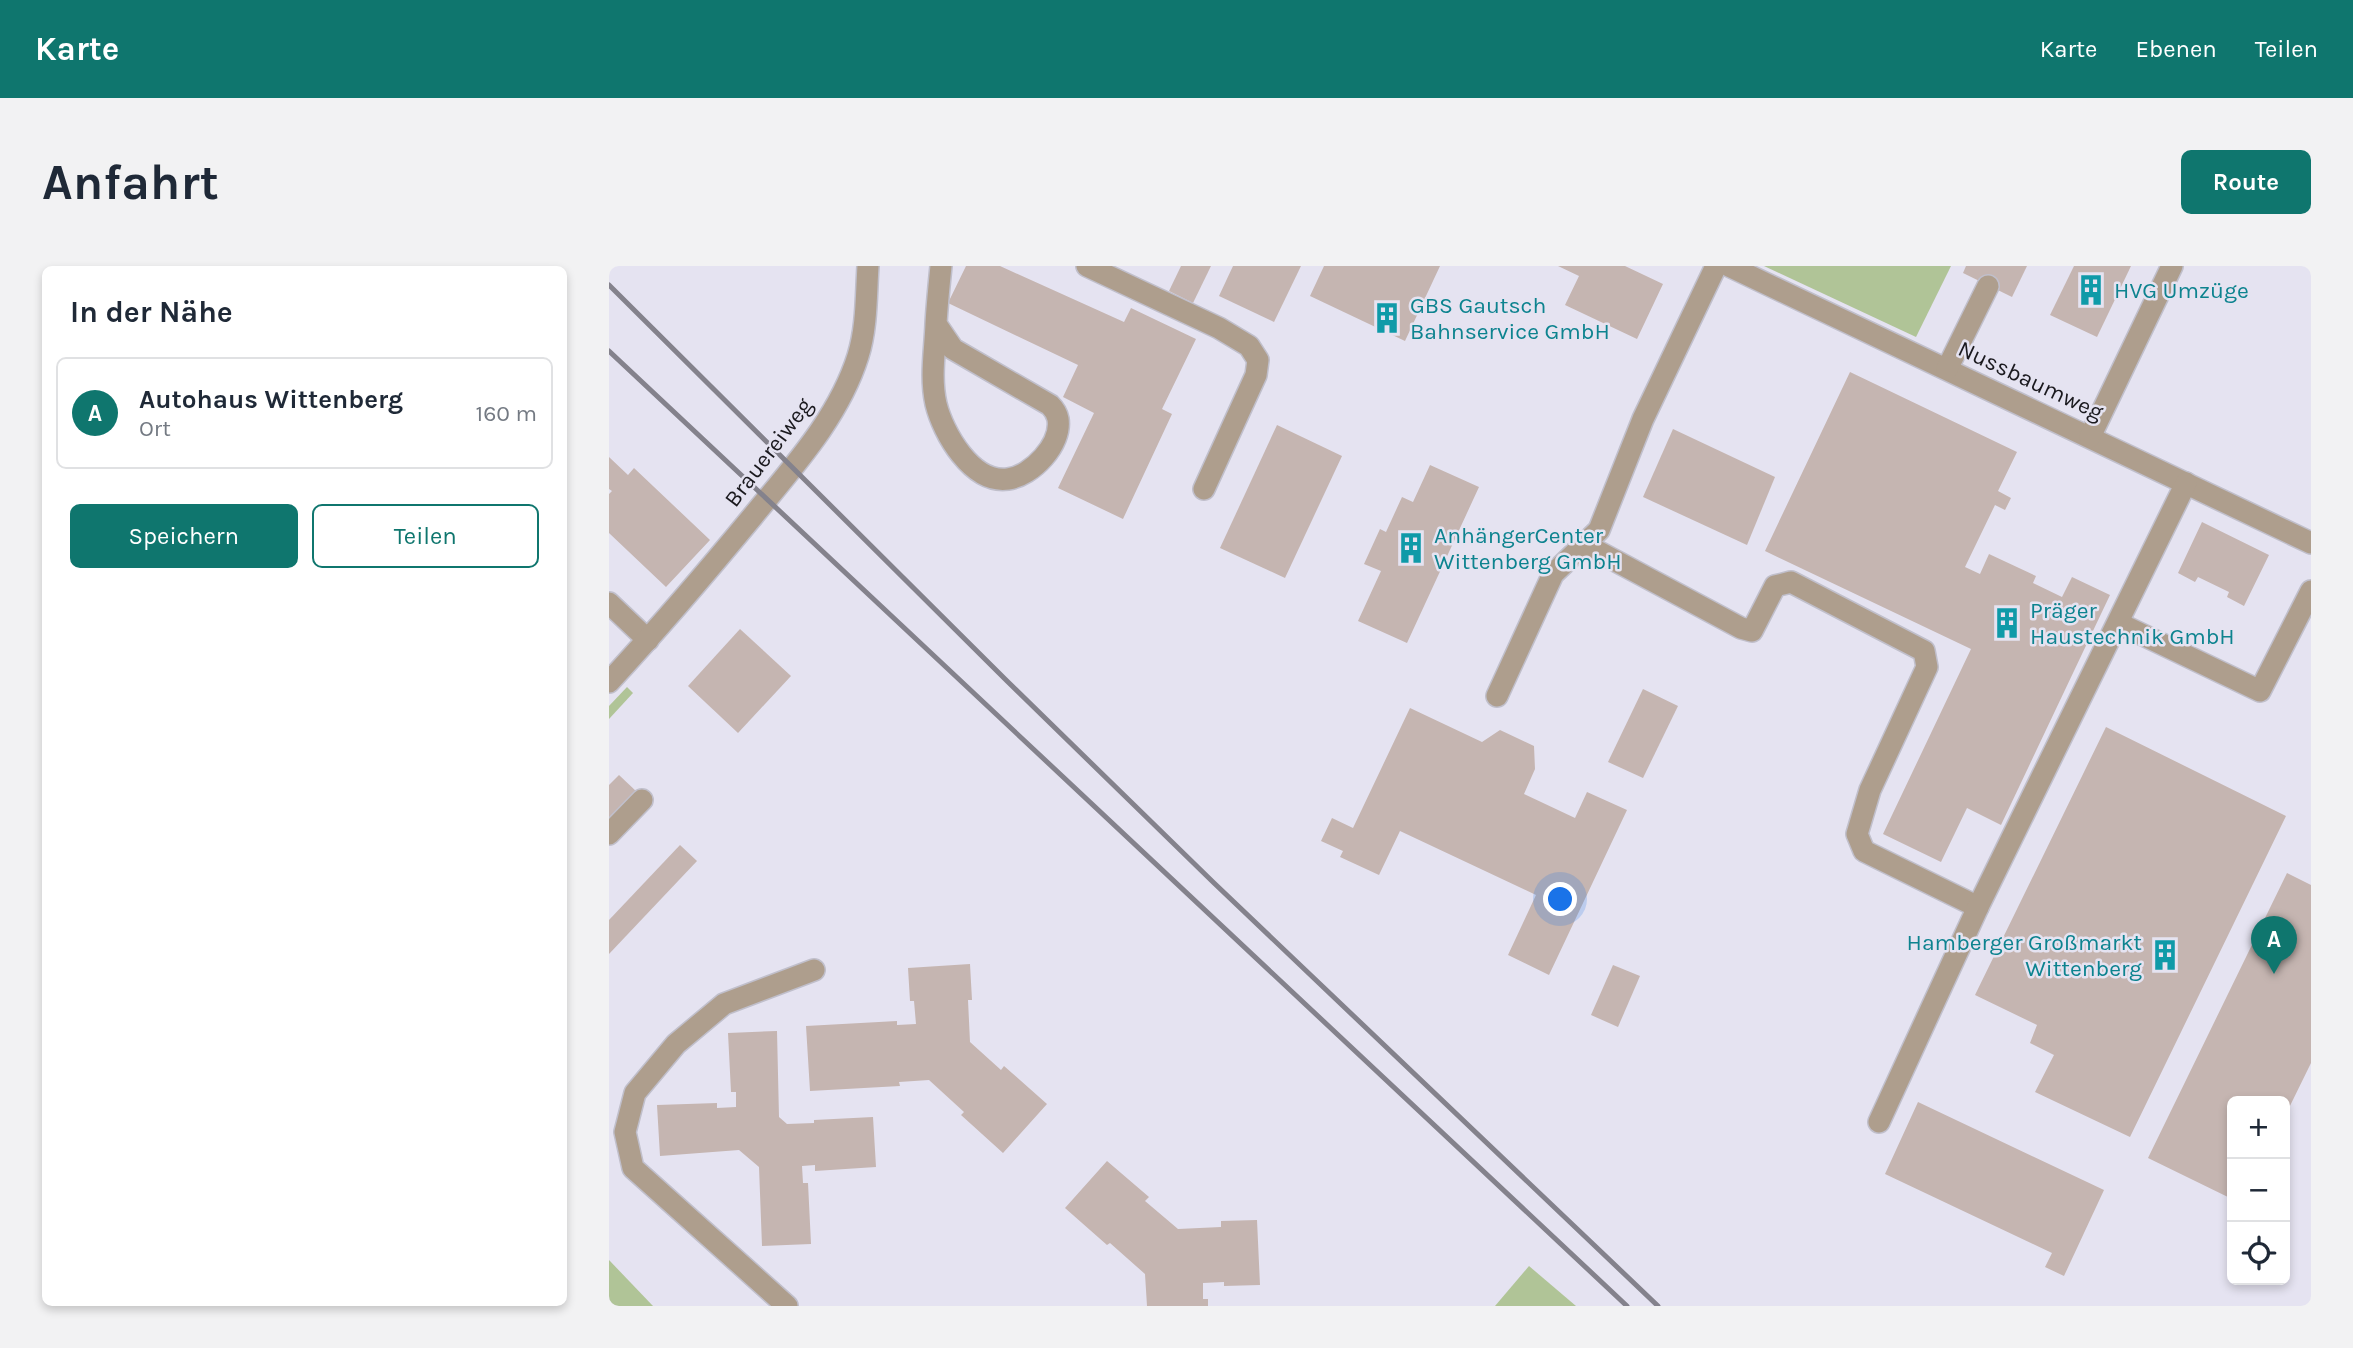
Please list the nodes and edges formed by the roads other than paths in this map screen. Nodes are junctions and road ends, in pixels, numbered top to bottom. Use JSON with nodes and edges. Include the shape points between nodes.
{"nodes":[{"id":1,"x":868,"y":266,"type":"edge"},
{"id":2,"x":941,"y":266,"type":"edge"},
{"id":3,"x":1087,"y":266,"type":"edge"},
{"id":4,"x":1716,"y":266,"type":"edge"},
{"id":5,"x":1729,"y":266,"type":"edge"},
{"id":6,"x":2172,"y":266,"type":"edge"},
{"id":7,"x":1988,"y":286,"type":"dead end"},
{"id":8,"x":936,"y":324,"type":"junction"},
{"id":9,"x":1947,"y":369,"type":"junction"},
{"id":10,"x":2090,"y":437,"type":"junction"},
{"id":11,"x":2186,"y":483,"type":"junction"},
{"id":12,"x":1204,"y":489,"type":"dead end"},
{"id":13,"x":1584,"y":544,"type":"junction"},
{"id":14,"x":2311,"y":544,"type":"edge"},
{"id":15,"x":2311,"y":591,"type":"edge"},
{"id":16,"x":609,"y":603,"type":"edge"},
{"id":17,"x":2118,"y":623,"type":"junction"},
{"id":18,"x":648,"y":640,"type":"junction"},
{"id":19,"x":609,"y":682,"type":"edge"},
{"id":20,"x":1497,"y":696,"type":"dead end"},
{"id":21,"x":642,"y":800,"type":"dead end"},
{"id":22,"x":609,"y":834,"type":"edge"},
{"id":23,"x":1978,"y":906,"type":"junction"},
{"id":24,"x":814,"y":970,"type":"dead end"},
{"id":25,"x":1879,"y":1122,"type":"dead end"},
{"id":26,"x":787,"y":1306,"type":"edge"}],
"edges":[{"from":1,"to":18,"type":"street","name":"Brauereiweg","via":[[858,356],[828,419]]},
{"from":2,"to":8,"type":"street"},
{"from":3,"to":12,"type":"street","via":[[1219,328],[1249,346],[1258,360],[1256,375]]},
{"from":4,"to":13,"type":"street","via":[[1643,419],[1599,530]]},
{"from":5,"to":9,"type":"street","name":"Nussbaumweg"},
{"from":6,"to":10,"type":"street"},
{"from":7,"to":9,"type":"street"},
{"from":8,"to":8,"type":"street","via":[[936,405],[949,436],[964,459],[984,475],[1007,480],[1025,474],[1043,459],[1055,440],[1058,418],[1050,405],[953,349]]},
{"from":9,"to":10,"type":"street","name":"Nussbaumweg"},
{"from":10,"to":11,"type":"street","name":"Nussbaumweg"},
{"from":11,"to":14,"type":"street","name":"Nussbaumweg"},
{"from":11,"to":17,"type":"street"},
{"from":13,"to":20,"type":"street","via":[[1553,574]]},
{"from":13,"to":23,"type":"street","via":[[1741,628],[1752,631],[1775,586],[1791,582],[1924,651],[1927,667],[1870,790],[1857,834],[1864,851]]},
{"from":15,"to":17,"type":"street","via":[[2260,691]]},
{"from":16,"to":18,"type":"street"},
{"from":17,"to":23,"type":"street"},
{"from":18,"to":19,"type":"street","name":"Brauereiweg"},
{"from":21,"to":22,"type":"street"},
{"from":23,"to":25,"type":"street"},
{"from":24,"to":26,"type":"street","via":[[725,1004],[676,1044],[635,1093],[625,1132],[633,1168]]}]}
